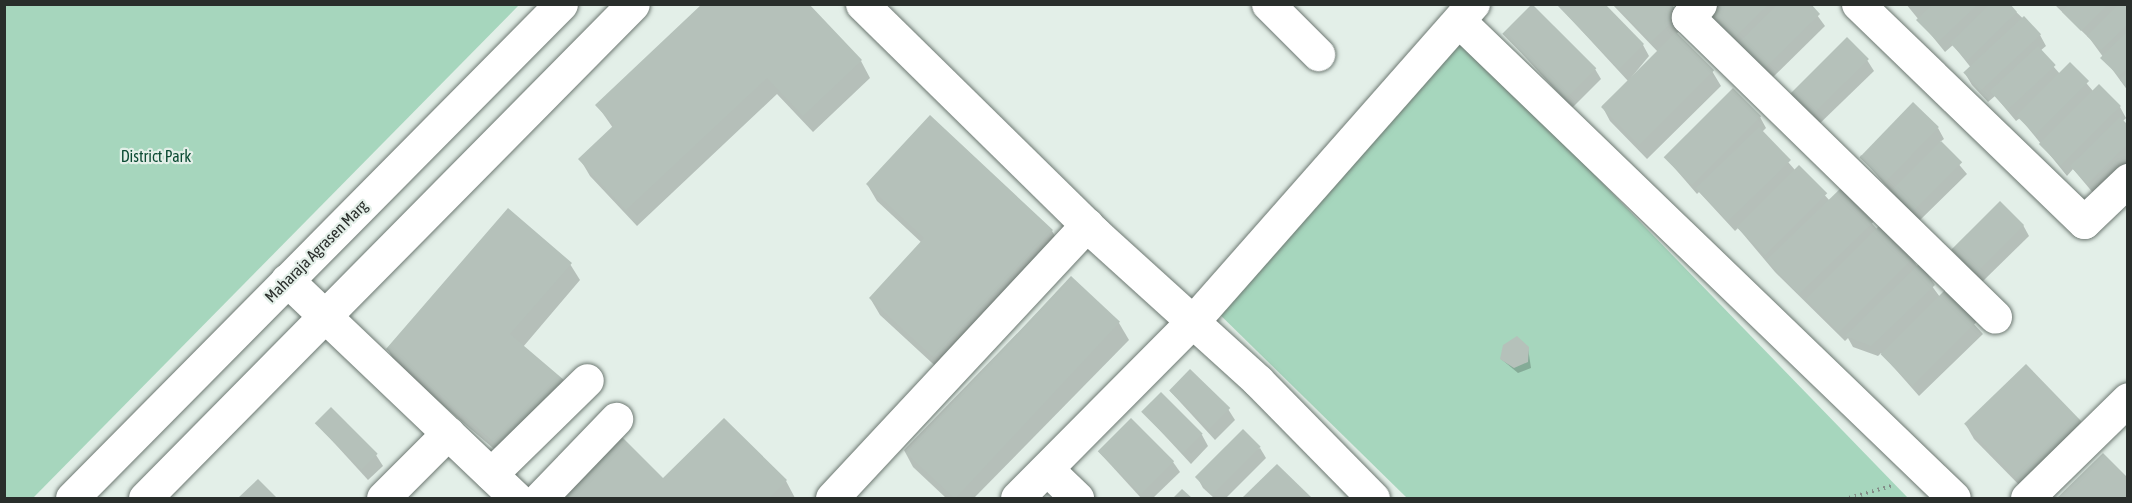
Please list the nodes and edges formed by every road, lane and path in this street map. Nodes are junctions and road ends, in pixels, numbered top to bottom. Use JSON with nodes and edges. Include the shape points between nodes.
{"nodes":[{"id":1,"x":561,"y":4,"type":"edge"},
{"id":2,"x":633,"y":4,"type":"edge"},
{"id":3,"x":862,"y":4,"type":"edge"},
{"id":4,"x":1269,"y":4,"type":"edge"},
{"id":5,"x":1700,"y":4,"type":"edge"},
{"id":6,"x":1858,"y":4,"type":"edge"},
{"id":7,"x":1466,"y":13,"type":"edge"},
{"id":8,"x":1318,"y":54,"type":"dead end"},
{"id":9,"x":2127,"y":180,"type":"edge"},
{"id":10,"x":1087,"y":225,"type":"junction"},
{"id":11,"x":287,"y":280,"type":"junction"},
{"id":12,"x":325,"y":316,"type":"junction"},
{"id":13,"x":1995,"y":317,"type":"dead end"},
{"id":14,"x":1194,"y":320,"type":"junction"},
{"id":15,"x":586,"y":380,"type":"dead end"},
{"id":16,"x":2123,"y":414,"type":"edge"},
{"id":17,"x":616,"y":418,"type":"dead end"},
{"id":18,"x":448,"y":433,"type":"junction"},
{"id":19,"x":1047,"y":469,"type":"junction"},
{"id":20,"x":491,"y":474,"type":"junction"},
{"id":21,"x":72,"y":498,"type":"edge"},
{"id":22,"x":145,"y":498,"type":"edge"},
{"id":23,"x":383,"y":498,"type":"edge"},
{"id":24,"x":516,"y":498,"type":"edge"},
{"id":25,"x":540,"y":498,"type":"edge"},
{"id":26,"x":832,"y":498,"type":"edge"},
{"id":27,"x":1017,"y":498,"type":"edge"},
{"id":28,"x":1077,"y":498,"type":"edge"},
{"id":29,"x":1373,"y":498,"type":"edge"},
{"id":30,"x":1954,"y":498,"type":"edge"},
{"id":31,"x":2027,"y":498,"type":"edge"}],
"edges":[{"from":1,"to":11,"type":"street","name":"Maharaja Agrasen Marg"},
{"from":2,"to":12,"type":"street"},
{"from":3,"to":10,"type":"street"},
{"from":4,"to":8,"type":"street"},
{"from":5,"to":13,"type":"street","via":[[1688,17]]},
{"from":6,"to":9,"type":"street","via":[[2084,222]]},
{"from":7,"to":14,"type":"street"},
{"from":7,"to":30,"type":"street"},
{"from":10,"to":14,"type":"street"},
{"from":10,"to":26,"type":"street"},
{"from":11,"to":12,"type":"street"},
{"from":11,"to":21,"type":"street","name":"Maharaja Agrasen Marg"},
{"from":12,"to":18,"type":"street"},
{"from":12,"to":22,"type":"street"},
{"from":14,"to":19,"type":"street"},
{"from":14,"to":29,"type":"street"},
{"from":15,"to":20,"type":"street"},
{"from":16,"to":31,"type":"street"},
{"from":17,"to":25,"type":"street"},
{"from":18,"to":20,"type":"street"},
{"from":18,"to":23,"type":"street"},
{"from":19,"to":27,"type":"street"},
{"from":19,"to":28,"type":"street"},
{"from":20,"to":24,"type":"street"}]}
